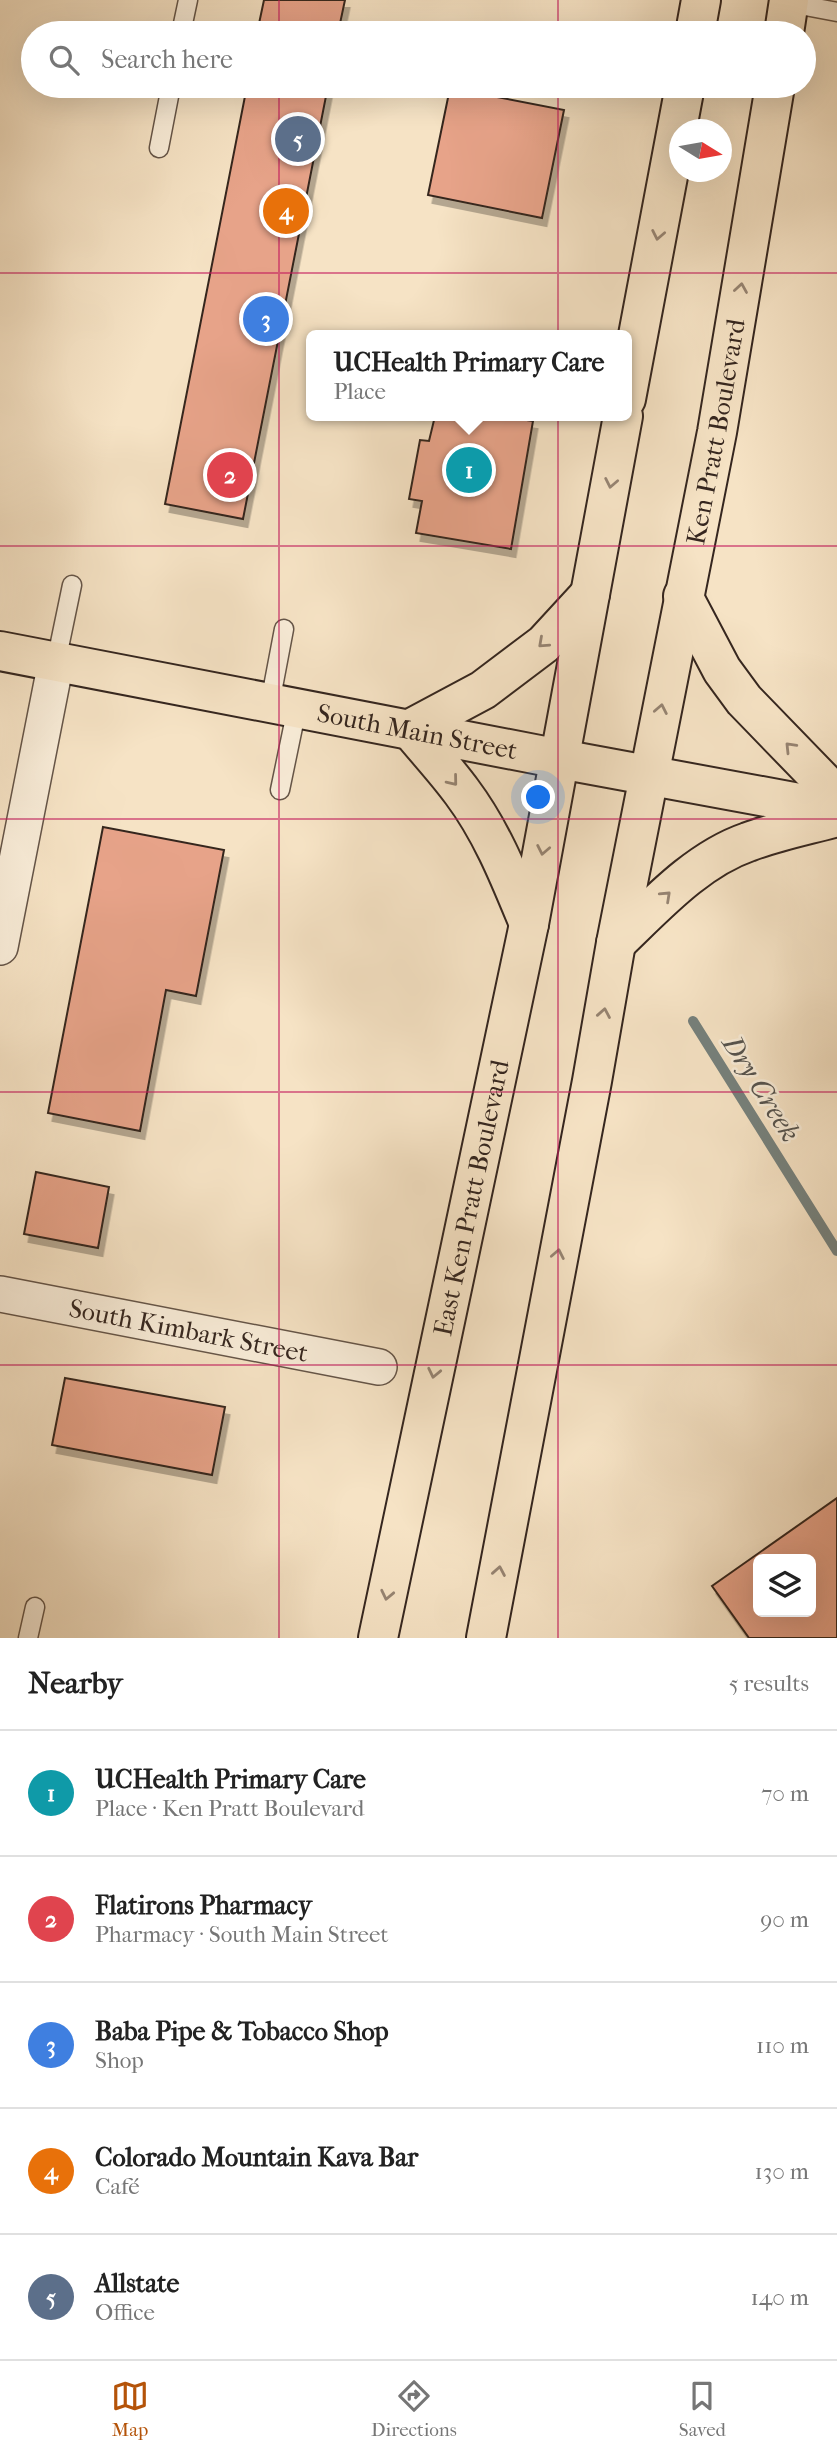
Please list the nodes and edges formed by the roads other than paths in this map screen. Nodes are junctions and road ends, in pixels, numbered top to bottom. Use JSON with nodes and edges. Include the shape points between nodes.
{"nodes":[{"id":1,"x":188,"y":0,"type":"edge"},
{"id":2,"x":701,"y":0,"type":"edge"},
{"id":3,"x":784,"y":9,"type":"edge"},
{"id":4,"x":837,"y":12,"type":"edge"},
{"id":5,"x":184,"y":21,"type":"edge"},
{"id":6,"x":697,"y":21,"type":"edge"},
{"id":7,"x":169,"y":98,"type":"edge"},
{"id":8,"x":683,"y":98,"type":"edge"},
{"id":9,"x":773,"y":98,"type":"edge"},
{"id":10,"x":159,"y":148,"type":"dead end"},
{"id":11,"x":632,"y":367,"type":"edge"},
{"id":12,"x":622,"y":421,"type":"edge"},
{"id":13,"x":72,"y":585,"type":"dead end"},
{"id":14,"x":590,"y":594,"type":"junction"},
{"id":15,"x":683,"y":596,"type":"junction"},
{"id":16,"x":284,"y":629,"type":"dead end"},
{"id":17,"x":0,"y":651,"type":"edge"},
{"id":18,"x":56,"y":662,"type":"junction"},
{"id":19,"x":283,"y":705,"type":"junction"},
{"id":20,"x":410,"y":729,"type":"junction"},
{"id":21,"x":560,"y":759,"type":"junction"},
{"id":22,"x":648,"y":776,"type":"junction"},
{"id":23,"x":280,"y":790,"type":"dead end"},
{"id":24,"x":837,"y":796,"type":"edge"},
{"id":25,"x":837,"y":810,"type":"edge"},
{"id":26,"x":837,"y":817,"type":"edge"},
{"id":27,"x":9,"y":854,"type":"edge"},
{"id":28,"x":529,"y":924,"type":"junction"},
{"id":29,"x":616,"y":943,"type":"junction"},
{"id":30,"x":0,"y":947,"type":"edge"},
{"id":31,"x":0,"y":1294,"type":"edge"},
{"id":32,"x":379,"y":1367,"type":"dead end"},
{"id":33,"x":35,"y":1607,"type":"dead end"},
{"id":34,"x":28,"y":1638,"type":"edge"},
{"id":35,"x":378,"y":1638,"type":"edge"},
{"id":36,"x":486,"y":1638,"type":"edge"}],
"edges":[{"from":1,"to":5,"type":"lane"},
{"from":2,"to":6,"type":"main road"},
{"from":3,"to":4,"type":"lane"},
{"from":7,"to":10,"type":"lane"},
{"from":8,"to":11,"type":"main road","one_way":true},
{"from":15,"to":9,"type":"main road","name":"Ken Pratt Boulevard","one_way":true,"via":[[717,432]]},
{"from":12,"to":14,"type":"main road","one_way":true},
{"from":13,"to":18,"type":"lane"},
{"from":14,"to":20,"type":"main road","one_way":true,"via":[[544,644],[483,690]]},
{"from":14,"to":21,"type":"main road"},
{"from":22,"to":15,"type":"main road","name":"Ken Pratt Boulevard","one_way":true},
{"from":24,"to":15,"type":"main road","one_way":true,"via":[[744,700],[722,670]]},
{"from":16,"to":19,"type":"lane"},
{"from":17,"to":18,"type":"main road","name":"South Main Street"},
{"from":18,"to":19,"type":"main road","name":"South Main Street"},
{"from":18,"to":27,"type":"street"},
{"from":19,"to":20,"type":"main road","name":"South Main Street"},
{"from":19,"to":23,"type":"lane"},
{"from":20,"to":21,"type":"main road","name":"South Main Street"},
{"from":20,"to":28,"type":"main road","one_way":true,"via":[[463,793],[505,864]]},
{"from":21,"to":22,"type":"main road","name":"South Main Street"},
{"from":21,"to":28,"type":"main road","name":"East Ken Pratt Boulevard","one_way":true},
{"from":22,"to":25,"type":"main road","name":"South Main Street"},
{"from":22,"to":29,"type":"main road"},
{"from":29,"to":26,"type":"main road","one_way":true,"via":[[679,883],[718,857],[747,842]]},
{"from":27,"to":30,"type":"street"},
{"from":28,"to":35,"type":"main road","name":"East Ken Pratt Boulevard","one_way":true},
{"from":36,"to":29,"type":"main road","one_way":true},
{"from":31,"to":32,"type":"street","name":"South Kimbark Street"},
{"from":33,"to":34,"type":"lane"}]}
